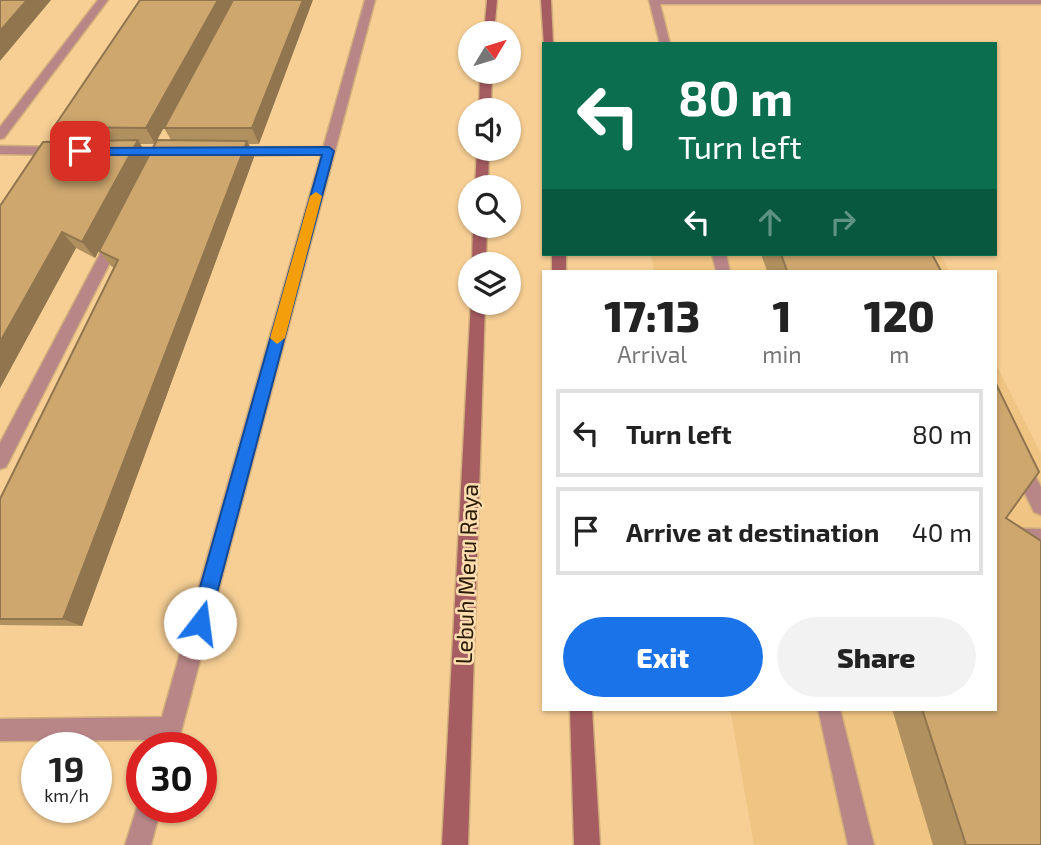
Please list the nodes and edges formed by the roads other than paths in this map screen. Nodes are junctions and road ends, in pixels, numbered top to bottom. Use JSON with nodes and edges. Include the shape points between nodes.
{"nodes":[{"id":1,"x":103,"y":0,"type":"edge"},
{"id":2,"x":370,"y":0,"type":"edge"},
{"id":3,"x":492,"y":0,"type":"edge"},
{"id":4,"x":546,"y":0,"type":"edge"},
{"id":5,"x":654,"y":0,"type":"edge"},
{"id":6,"x":1041,"y":1,"type":"edge"},
{"id":7,"x":490,"y":21,"type":"edge"},
{"id":8,"x":548,"y":42,"type":"edge"},
{"id":9,"x":664,"y":42,"type":"edge"},
{"id":10,"x":0,"y":135,"type":"edge"},
{"id":11,"x":0,"y":150,"type":"edge"},
{"id":12,"x":67,"y":151,"type":"edge"},
{"id":13,"x":329,"y":151,"type":"junction"},
{"id":14,"x":212,"y":152,"type":"edge"},
{"id":15,"x":122,"y":226,"type":"edge"},
{"id":16,"x":477,"y":315,"type":"edge"},
{"id":17,"x":1013,"y":451,"type":"edge"},
{"id":18,"x":0,"y":461,"type":"edge"},
{"id":19,"x":1041,"y":506,"type":"edge"},
{"id":20,"x":997,"y":537,"type":"edge"},
{"id":21,"x":1041,"y":538,"type":"edge"},
{"id":22,"x":581,"y":711,"type":"edge"},
{"id":23,"x":828,"y":711,"type":"edge"},
{"id":24,"x":0,"y":730,"type":"edge"},
{"id":25,"x":170,"y":732,"type":"edge"},
{"id":26,"x":126,"y":736,"type":"edge"},
{"id":27,"x":144,"y":823,"type":"edge"},
{"id":28,"x":138,"y":845,"type":"edge"},
{"id":29,"x":455,"y":845,"type":"edge"},
{"id":30,"x":587,"y":845,"type":"edge"},
{"id":31,"x":861,"y":845,"type":"edge"}],
"edges":[{"from":1,"to":10,"type":"street"},
{"from":2,"to":13,"type":"street"},
{"from":3,"to":7,"type":"main road"},
{"from":4,"to":8,"type":"main road"},
{"from":5,"to":6,"type":"street"},
{"from":5,"to":9,"type":"street"},
{"from":11,"to":12,"type":"street"},
{"from":13,"to":14,"type":"street"},
{"from":13,"to":25,"type":"street"},
{"from":15,"to":18,"type":"street"},
{"from":16,"to":29,"type":"main road","name":"Lebuh Meru Raya"},
{"from":17,"to":19,"type":"street"},
{"from":20,"to":21,"type":"street"},
{"from":22,"to":30,"type":"main road"},
{"from":23,"to":31,"type":"street"},
{"from":24,"to":26,"type":"street"},
{"from":27,"to":28,"type":"street"}]}
